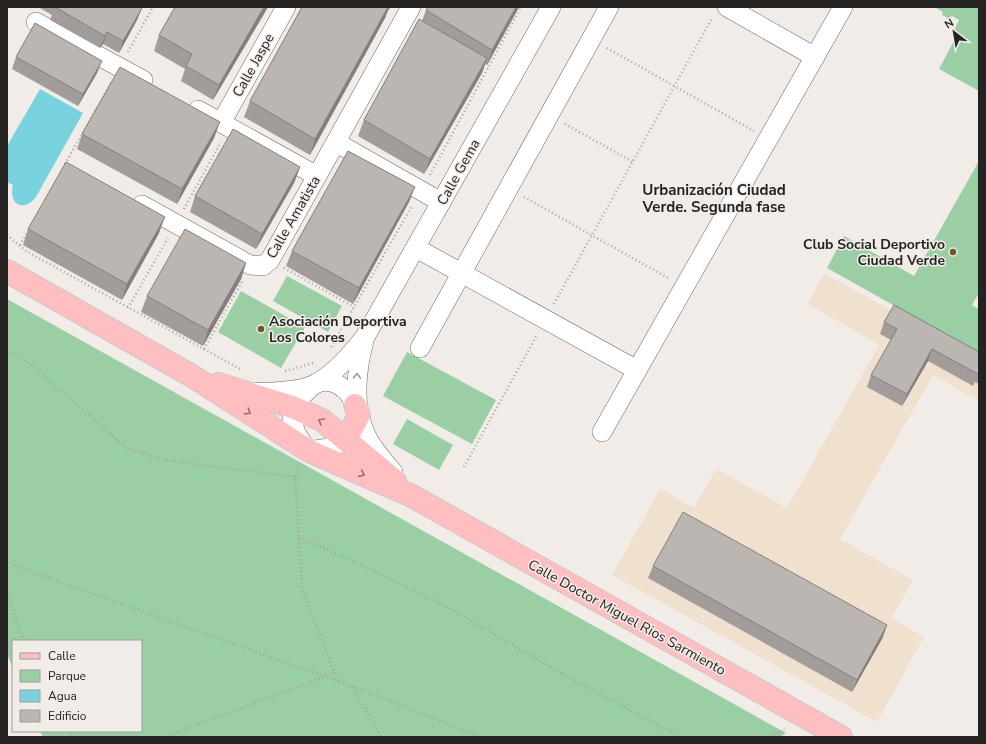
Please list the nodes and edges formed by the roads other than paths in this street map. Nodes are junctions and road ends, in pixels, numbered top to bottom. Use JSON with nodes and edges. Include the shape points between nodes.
{"nodes":[{"id":1,"x":286,"y":7,"type":"edge"},
{"id":2,"x":411,"y":7,"type":"edge"},
{"id":3,"x":551,"y":7,"type":"edge"},
{"id":4,"x":609,"y":7,"type":"edge"},
{"id":5,"x":843,"y":7,"type":"edge"},
{"id":6,"x":721,"y":10,"type":"edge"},
{"id":7,"x":36,"y":22,"type":"edge"},
{"id":8,"x":815,"y":57,"type":"junction"},
{"id":9,"x":161,"y":90,"type":"edge"},
{"id":10,"x":181,"y":101,"type":"edge"},
{"id":11,"x":221,"y":123,"type":"junction"},
{"id":12,"x":336,"y":143,"type":"junction"},
{"id":13,"x":317,"y":176,"type":"junction"},
{"id":14,"x":128,"y":197,"type":"edge"},
{"id":15,"x":441,"y":202,"type":"junction"},
{"id":16,"x":416,"y":248,"type":"junction"},
{"id":17,"x":7,"y":271,"type":"edge"},
{"id":18,"x":461,"y":273,"type":"junction"},
{"id":19,"x":365,"y":337,"type":"junction"},
{"id":20,"x":420,"y":348,"type":"dead end"},
{"id":21,"x":637,"y":370,"type":"junction"},
{"id":22,"x":192,"y":376,"type":"junction"},
{"id":23,"x":314,"y":384,"type":"junction"},
{"id":24,"x":244,"y":392,"type":"junction"},
{"id":25,"x":292,"y":407,"type":"junction"},
{"id":26,"x":357,"y":410,"type":"junction"},
{"id":27,"x":602,"y":432,"type":"dead end"},
{"id":28,"x":346,"y":440,"type":"junction"},
{"id":29,"x":305,"y":458,"type":"junction"},
{"id":30,"x":412,"y":496,"type":"junction"},
{"id":31,"x":841,"y":737,"type":"edge"}],
"edges":[{"from":1,"to":11,"type":"street","name":"Calle Jaspe"},
{"from":2,"to":12,"type":"street","name":"Calle Amatista"},
{"from":3,"to":15,"type":"street","name":"Calle Gema"},
{"from":4,"to":18,"type":"street"},
{"from":5,"to":8,"type":"street"},
{"from":6,"to":8,"type":"street"},
{"from":7,"to":9,"type":"street"},
{"from":8,"to":21,"type":"street"},
{"from":10,"to":11,"type":"street"},
{"from":11,"to":13,"type":"street"},
{"from":12,"to":13,"type":"street","name":"Calle Amatista"},
{"from":12,"to":15,"type":"street"},
{"from":13,"to":14,"type":"street","name":"Calle Amatista","via":[[270,260],[263,266],[250,265]]},
{"from":15,"to":16,"type":"street","name":"Calle Gema"},
{"from":16,"to":18,"type":"street"},
{"from":16,"to":19,"type":"street","name":"Calle Gema"},
{"from":17,"to":22,"type":"main road","name":"Calle Doctor Miguel Rios Sarmiento"},
{"from":18,"to":20,"type":"street"},
{"from":18,"to":21,"type":"street"},
{"from":19,"to":23,"type":"street","name":"Calle Gema","via":[[337,368]]},
{"from":26,"to":19,"type":"street","name":"Calle Gema","one_way":true,"via":[[358,364]]},
{"from":21,"to":27,"type":"street"},
{"from":22,"to":24,"type":"main road","name":"Calle Doctor Miguel Rios Sarmiento"},
{"from":22,"to":29,"type":"main road","name":"Calle Doctor Miguel Rios Sarmiento","one_way":true},
{"from":23,"to":24,"type":"street","name":"Calle Gema","via":[[271,393]]},
{"from":23,"to":25,"type":"street"},
{"from":23,"to":26,"type":"street","via":[[327,382],[340,386],[349,394]]},
{"from":24,"to":25,"type":"main road","name":"Calle Doctor Miguel Rios Sarmiento"},
{"from":28,"to":25,"type":"main road","name":"Calle Doctor Miguel Rios Sarmiento","one_way":true,"via":[[322,420]]},
{"from":25,"to":29,"type":"street","name":"Calle Doctor Miguel Rios Sarmiento","via":[[292,425]]},
{"from":26,"to":28,"type":"main road"},
{"from":26,"to":30,"type":"street","name":"Calle Gema","via":[[366,437]]},
{"from":28,"to":29,"type":"street"},
{"from":28,"to":30,"type":"main road","name":"Calle Doctor Miguel Rios Sarmiento"},
{"from":29,"to":30,"type":"main road","name":"Calle Doctor Miguel Rios Sarmiento","one_way":true},
{"from":30,"to":31,"type":"main road","name":"Calle Doctor Miguel Rios Sarmiento"}]}
